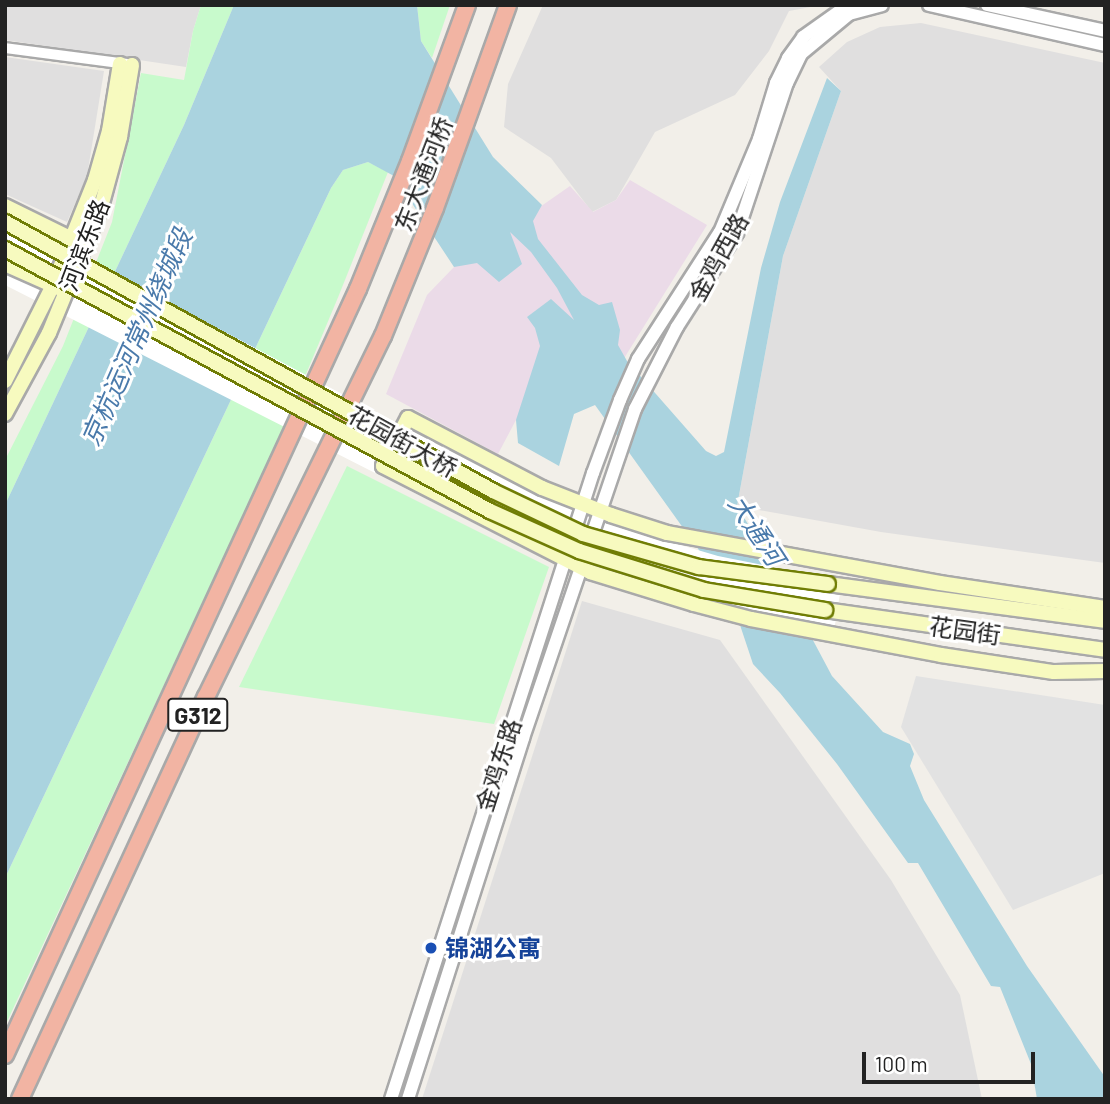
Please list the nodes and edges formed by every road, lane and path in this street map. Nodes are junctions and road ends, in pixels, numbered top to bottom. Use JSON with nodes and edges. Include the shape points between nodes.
{"nodes":[{"id":1,"x":467,"y":5,"type":"edge"},
{"id":2,"x":508,"y":5,"type":"edge"},
{"id":3,"x":848,"y":5,"type":"edge"},
{"id":4,"x":882,"y":5,"type":"edge"},
{"id":5,"x":929,"y":5,"type":"edge"},
{"id":6,"x":988,"y":5,"type":"edge"},
{"id":7,"x":824,"y":25,"type":"junction"},
{"id":8,"x":1105,"y":31,"type":"edge"},
{"id":9,"x":1105,"y":45,"type":"edge"},
{"id":10,"x":5,"y":48,"type":"edge"},
{"id":11,"x":126,"y":64,"type":"junction"},
{"id":12,"x":5,"y":206,"type":"edge"},
{"id":13,"x":5,"y":222,"type":"edge"},
{"id":14,"x":72,"y":239,"type":"junction"},
{"id":15,"x":86,"y":246,"type":"junction"},
{"id":16,"x":5,"y":249,"type":"edge"},
{"id":17,"x":5,"y":264,"type":"edge"},
{"id":18,"x":52,"y":285,"type":"junction"},
{"id":19,"x":66,"y":291,"type":"junction"},
{"id":20,"x":5,"y":382,"type":"edge"},
{"id":21,"x":5,"y":414,"type":"edge"},
{"id":22,"x":608,"y":433,"type":"joint"},
{"id":23,"x":621,"y":447,"type":"joint"},
{"id":24,"x":583,"y":505,"type":"junction"},
{"id":25,"x":598,"y":511,"type":"junction"},
{"id":26,"x":565,"y":560,"type":"junction"},
{"id":27,"x":580,"y":567,"type":"junction"},
{"id":28,"x":828,"y":584,"type":"joint"},
{"id":29,"x":1105,"y":608,"type":"edge"},
{"id":30,"x":825,"y":610,"type":"joint"},
{"id":31,"x":1105,"y":621,"type":"edge"},
{"id":32,"x":1105,"y":650,"type":"edge"},
{"id":33,"x":1105,"y":671,"type":"edge"},
{"id":34,"x":5,"y":1055,"type":"edge"},
{"id":35,"x":20,"y":1099,"type":"edge"},
{"id":36,"x":391,"y":1099,"type":"edge"},
{"id":37,"x":408,"y":1099,"type":"edge"}],
"edges":[{"from":1,"to":34,"type":"highway","name":"东大通河桥","number":"G312","via":[[358,289]]},
{"from":2,"to":35,"type":"highway","name":"东大通河桥","number":"G312","via":[[383,336],[206,697]]},
{"from":3,"to":7,"type":"street"},
{"from":4,"to":7,"type":"street"},
{"from":5,"to":9,"type":"street"},
{"from":6,"to":8,"type":"street"},
{"from":7,"to":22,"type":"street","name":"金鸡西路","via":[[803,37],[788,58],[720,232],[638,359]]},
{"from":7,"to":23,"type":"street","name":"金鸡西路","via":[[801,54],[787,83],[737,233],[653,369]]},
{"from":10,"to":11,"type":"street"},
{"from":11,"to":14,"type":"main road","name":"河滨东路","via":[[109,131]]},
{"from":11,"to":15,"type":"main road","name":"河滨东路","via":[[120,137]]},
{"from":12,"to":14,"type":"main road"},
{"from":13,"to":28,"type":"main road","name":"花园街大桥","bridge":true,"via":[[493,491],[583,534],[699,568]]},
{"from":14,"to":15,"type":"main road"},
{"from":14,"to":18,"type":"main road","name":"河滨东路"},
{"from":15,"to":19,"type":"main road","name":"河滨东路"},
{"from":16,"to":30,"type":"main road","name":"花园街大桥","bridge":true,"via":[[490,511],[579,551],[704,590]]},
{"from":17,"to":18,"type":"main road"},
{"from":18,"to":19,"type":"main road"},
{"from":18,"to":20,"type":"main road","name":"河滨东路"},
{"from":19,"to":21,"type":"main road","name":"河滨东路"},
{"from":22,"to":24,"type":"street","name":"金鸡东路"},
{"from":23,"to":25,"type":"street","name":"金鸡东路"},
{"from":24,"to":25,"type":"main road"},
{"from":24,"to":26,"type":"street","name":"金鸡东路"},
{"from":24,"to":26,"type":"main road","via":[[408,418],[383,466]]},
{"from":25,"to":27,"type":"street","name":"金鸡东路"},
{"from":25,"to":29,"type":"main road","via":[[667,533],[772,554]]},
{"from":26,"to":27,"type":"main road"},
{"from":26,"to":36,"type":"street","name":"金鸡东路"},
{"from":27,"to":33,"type":"main road","via":[[731,615],[826,634],[1054,672]]},
{"from":27,"to":37,"type":"street","name":"金鸡东路"},
{"from":28,"to":31,"type":"main road","name":"花园街"},
{"from":30,"to":32,"type":"main road","name":"花园街"}]}
